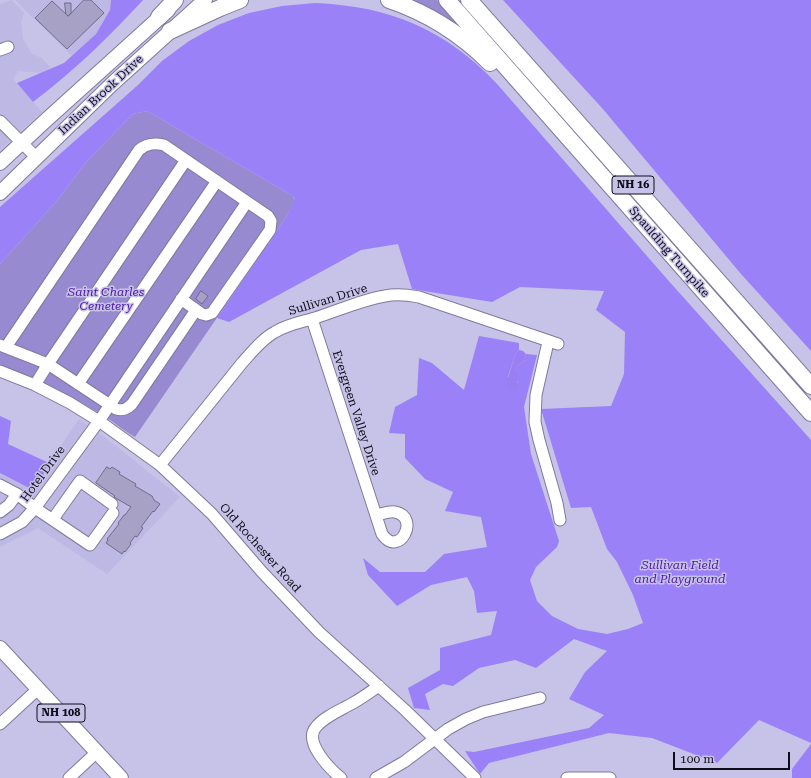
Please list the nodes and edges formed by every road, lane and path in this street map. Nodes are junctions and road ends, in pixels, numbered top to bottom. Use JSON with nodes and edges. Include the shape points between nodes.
{"nodes":[{"id":1,"x":175,"y":0,"type":"edge"},
{"id":2,"x":181,"y":0,"type":"edge"},
{"id":3,"x":205,"y":0,"type":"edge"},
{"id":4,"x":240,"y":0,"type":"edge"},
{"id":5,"x":389,"y":0,"type":"edge"},
{"id":6,"x":447,"y":0,"type":"edge"},
{"id":7,"x":469,"y":0,"type":"edge"},
{"id":8,"x":159,"y":17,"type":"junction"},
{"id":9,"x":170,"y":31,"type":"junction"},
{"id":10,"x":540,"y":106,"type":"junction"},
{"id":11,"x":0,"y":121,"type":"edge"},
{"id":12,"x":22,"y":143,"type":"junction"},
{"id":13,"x":36,"y":157,"type":"junction"},
{"id":14,"x":186,"y":160,"type":"junction"},
{"id":15,"x":0,"y":163,"type":"edge"},
{"id":16,"x":217,"y":181,"type":"junction"},
{"id":17,"x":0,"y":192,"type":"edge"},
{"id":18,"x":247,"y":202,"type":"junction"},
{"id":19,"x":181,"y":300,"type":"junction"},
{"id":20,"x":196,"y":310,"type":"junction"},
{"id":21,"x":312,"y":319,"type":"junction"},
{"id":22,"x":3,"y":346,"type":"edge"},
{"id":23,"x":48,"y":364,"type":"junction"},
{"id":24,"x":0,"y":371,"type":"edge"},
{"id":25,"x":78,"y":384,"type":"junction"},
{"id":26,"x":35,"y":385,"type":"junction"},
{"id":27,"x":811,"y":386,"type":"edge"},
{"id":28,"x":109,"y":404,"type":"junction"},
{"id":29,"x":811,"y":413,"type":"edge"},
{"id":30,"x":99,"y":421,"type":"junction"},
{"id":31,"x":160,"y":465,"type":"junction"},
{"id":32,"x":0,"y":484,"type":"edge"},
{"id":33,"x":17,"y":494,"type":"junction"},
{"id":34,"x":35,"y":508,"type":"junction"},
{"id":35,"x":0,"y":512,"type":"edge"},
{"id":36,"x":376,"y":515,"type":"dead end"},
{"id":37,"x":53,"y":519,"type":"junction"},
{"id":38,"x":560,"y":520,"type":"dead end"},
{"id":39,"x":0,"y":534,"type":"edge"},
{"id":40,"x":0,"y":648,"type":"edge"},
{"id":41,"x":379,"y":686,"type":"junction"},
{"id":42,"x":38,"y":689,"type":"junction"},
{"id":43,"x":540,"y":698,"type":"dead end"},
{"id":44,"x":0,"y":724,"type":"edge"},
{"id":45,"x":435,"y":738,"type":"junction"},
{"id":46,"x":97,"y":752,"type":"junction"},
{"id":47,"x":69,"y":778,"type":"edge"},
{"id":48,"x":121,"y":778,"type":"edge"},
{"id":49,"x":341,"y":778,"type":"edge"},
{"id":50,"x":376,"y":778,"type":"edge"},
{"id":51,"x":474,"y":778,"type":"edge"},
{"id":52,"x":567,"y":778,"type":"edge"},
{"id":53,"x":610,"y":778,"type":"edge"}],
"edges":[{"from":1,"to":8,"type":"highway"},
{"from":2,"to":8,"type":"main road","name":"Indian Brook Drive"},
{"from":3,"to":9,"type":"main road","name":"Indian Brook Drive"},
{"from":4,"to":9,"type":"highway"},
{"from":5,"to":10,"type":"highway","via":[[422,13],[449,29]]},
{"from":6,"to":10,"type":"highway","name":"Spaulding Turnpike","number":"NH 16"},
{"from":7,"to":27,"type":"highway","name":"Spaulding Turnpike","number":"NH 16"},
{"from":8,"to":12,"type":"main road","name":"Indian Brook Drive"},
{"from":9,"to":13,"type":"main road","name":"Indian Brook Drive","via":[[106,88]]},
{"from":10,"to":29,"type":"highway","name":"Spaulding Turnpike","number":"NH 16"},
{"from":11,"to":12,"type":"street"},
{"from":12,"to":13,"type":"street"},
{"from":12,"to":15,"type":"main road","name":"Indian Brook Drive"},
{"from":13,"to":17,"type":"main road","name":"Indian Brook Drive"},
{"from":14,"to":16,"type":"street"},
{"from":14,"to":22,"type":"street","via":[[164,145],[144,145],[139,150]]},
{"from":14,"to":23,"type":"street"},
{"from":16,"to":18,"type":"street"},
{"from":16,"to":25,"type":"street"},
{"from":18,"to":19,"type":"street","name":"Hotel Drive"},
{"from":18,"to":20,"type":"street","via":[[268,216],[271,221],[270,230],[212,313],[206,315]]},
{"from":19,"to":20,"type":"street"},
{"from":19,"to":28,"type":"street","name":"Hotel Drive"},
{"from":20,"to":28,"type":"street","via":[[132,404],[122,411]]},
{"from":21,"to":31,"type":"street","name":"Sullivan Drive","via":[[276,331],[254,349]]},
{"from":21,"to":36,"type":"street","name":"Evergreen Valley Drive"},
{"from":21,"to":38,"type":"street","name":"Sullivan Drive","via":[[399,294],[428,299],[553,343],[536,395],[535,422]]},
{"from":22,"to":23,"type":"street"},
{"from":23,"to":25,"type":"street"},
{"from":23,"to":26,"type":"street"},
{"from":24,"to":26,"type":"street","name":"Old Rochester Road"},
{"from":25,"to":28,"type":"street"},
{"from":26,"to":30,"type":"street","name":"Old Rochester Road"},
{"from":28,"to":30,"type":"street","name":"Hotel Drive"},
{"from":30,"to":31,"type":"street","name":"Old Rochester Road"},
{"from":30,"to":34,"type":"street","name":"Hotel Drive"},
{"from":31,"to":41,"type":"street","name":"Old Rochester Road","via":[[212,514],[319,632]]},
{"from":32,"to":33,"type":"street"},
{"from":33,"to":34,"type":"street"},
{"from":33,"to":35,"type":"street"},
{"from":34,"to":37,"type":"street"},
{"from":34,"to":39,"type":"street","name":"Hotel Drive","via":[[22,522]]},
{"from":37,"to":37,"type":"street","via":[[90,545],[112,509],[80,481]]},
{"from":40,"to":42,"type":"main road","number":"NH 108"},
{"from":41,"to":45,"type":"street","name":"Old Rochester Road"},
{"from":41,"to":49,"type":"street","via":[[322,721],[315,728],[313,738],[318,754]]},
{"from":42,"to":44,"type":"street"},
{"from":42,"to":46,"type":"main road","number":"NH 108"},
{"from":43,"to":45,"type":"street","via":[[483,712]]},
{"from":45,"to":50,"type":"street","via":[[404,762]]},
{"from":45,"to":51,"type":"street","name":"Old Rochester Road"},
{"from":46,"to":47,"type":"street"},
{"from":46,"to":48,"type":"main road","number":"NH 108"},
{"from":52,"to":53,"type":"street"}]}
